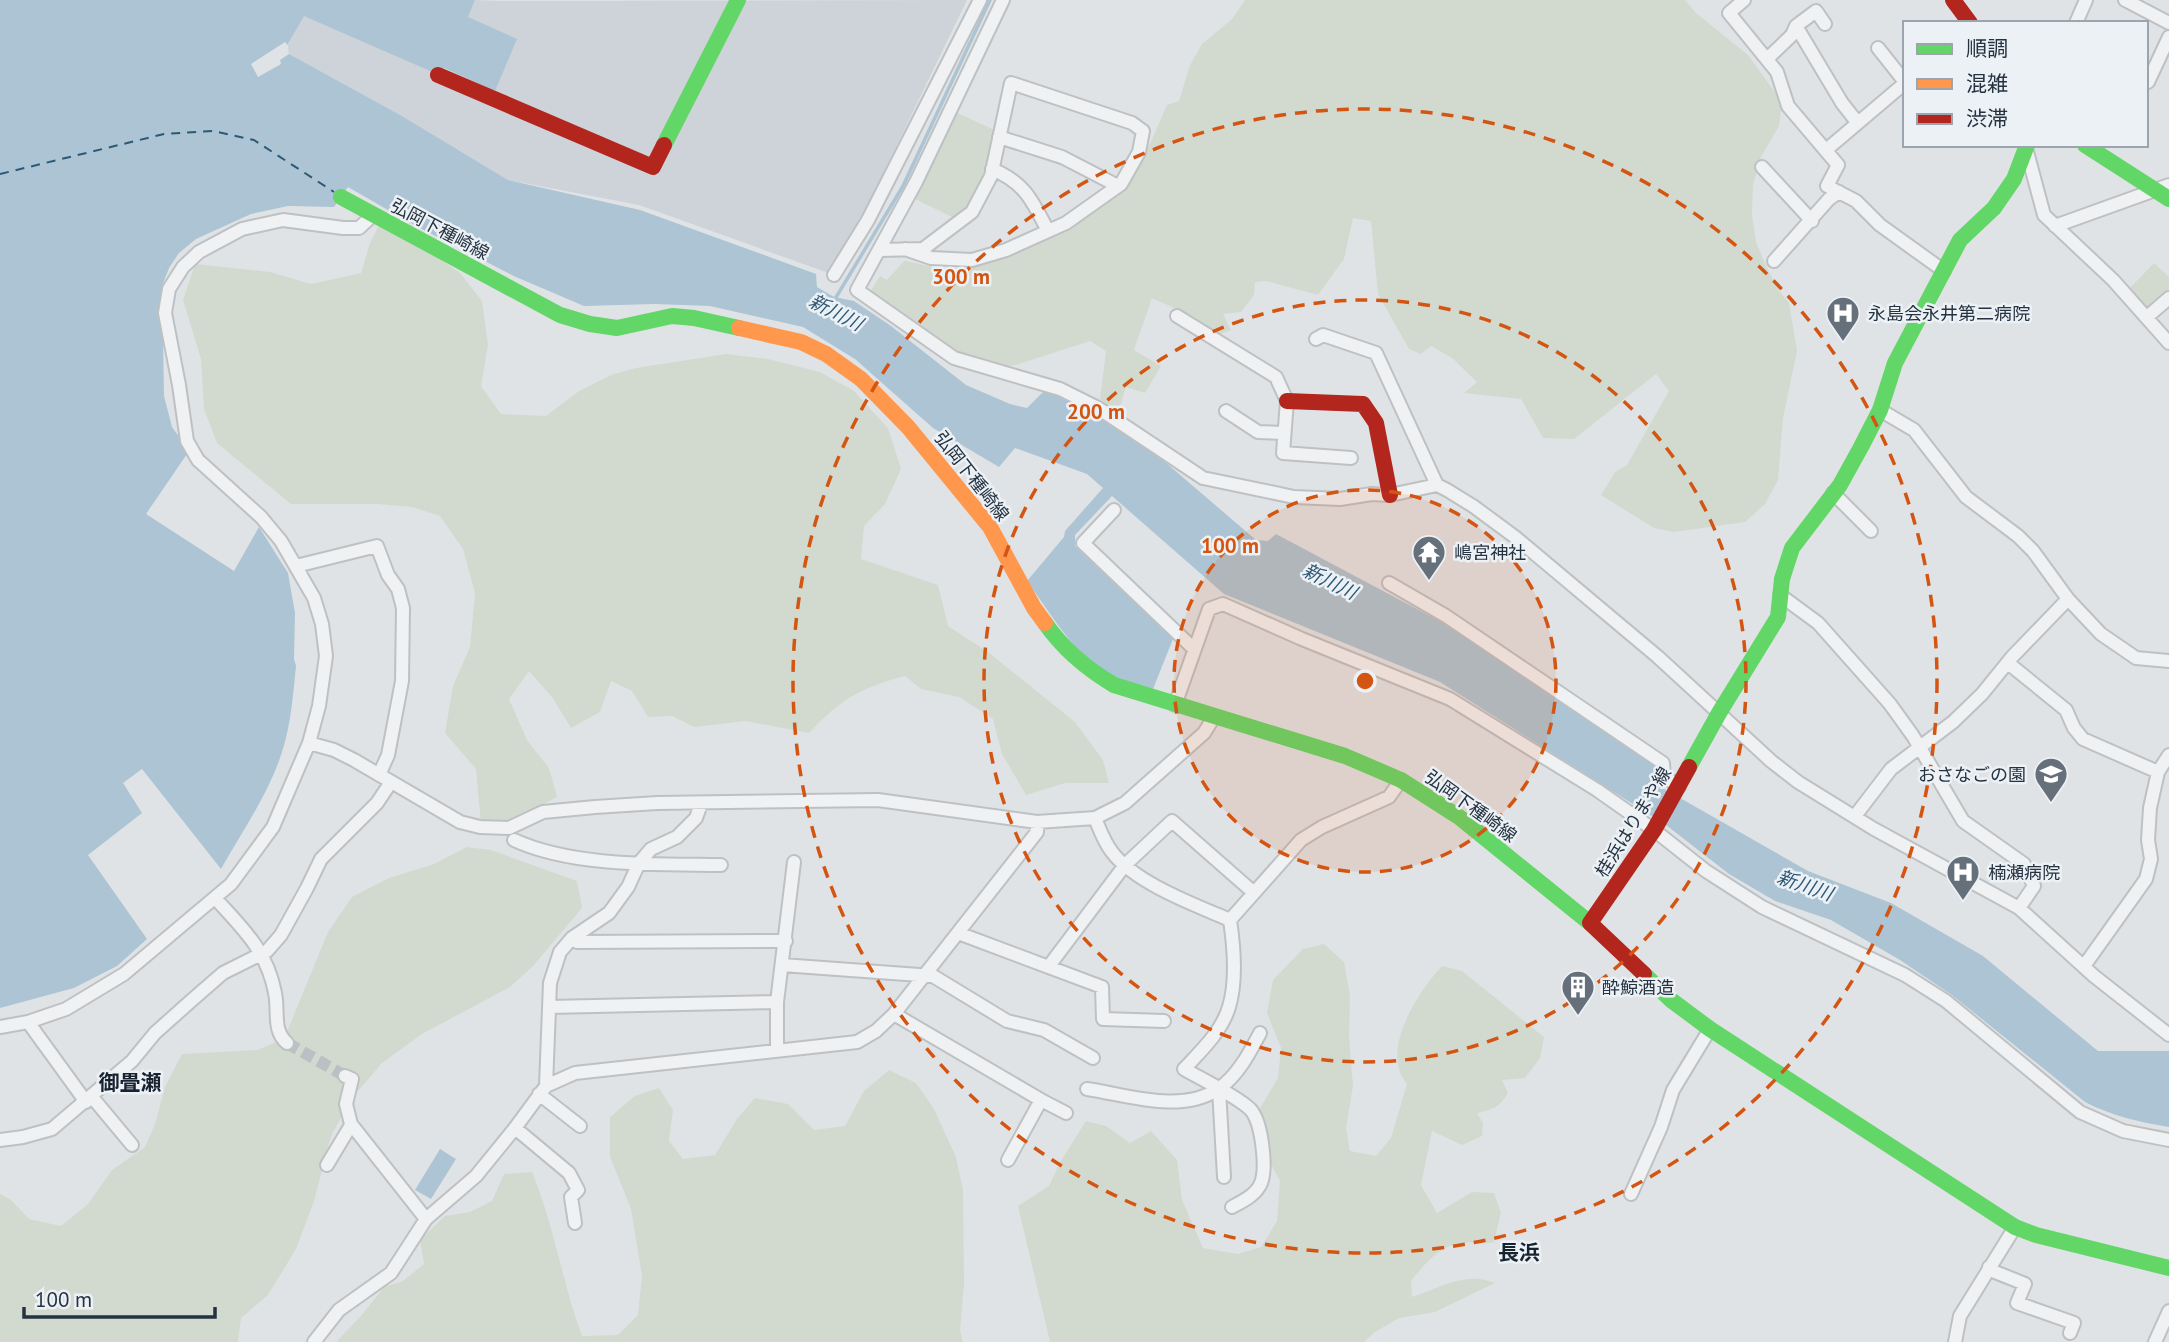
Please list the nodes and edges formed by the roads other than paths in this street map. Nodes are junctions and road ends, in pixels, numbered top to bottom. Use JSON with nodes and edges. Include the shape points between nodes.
{"nodes":[{"id":1,"x":738,"y":0,"type":"edge"},
{"id":2,"x":980,"y":0,"type":"edge"},
{"id":3,"x":1003,"y":0,"type":"edge"},
{"id":4,"x":1744,"y":0,"type":"edge"},
{"id":5,"x":1953,"y":0,"type":"edge"},
{"id":6,"x":2086,"y":0,"type":"edge"},
{"id":7,"x":2125,"y":0,"type":"edge"},
{"id":8,"x":1969,"y":21,"type":"edge"},
{"id":9,"x":2077,"y":21,"type":"edge"},
{"id":10,"x":2169,"y":23,"type":"edge"},
{"id":11,"x":1825,"y":24,"type":"dead end"},
{"id":12,"x":1796,"y":26,"type":"junction"},
{"id":13,"x":2169,"y":37,"type":"edge"},
{"id":14,"x":1878,"y":48,"type":"dead end"},
{"id":15,"x":1767,"y":59,"type":"junction"},
{"id":16,"x":438,"y":75,"type":"dead end"},
{"id":17,"x":1903,"y":80,"type":"edge"},
{"id":18,"x":2148,"y":81,"type":"edge"},
{"id":19,"x":1903,"y":85,"type":"edge"},
{"id":20,"x":1857,"y":122,"type":"junction"},
{"id":21,"x":999,"y":136,"type":"junction"},
{"id":22,"x":2088,"y":147,"type":"edge"},
{"id":23,"x":2021,"y":149,"type":"edge"},
{"id":24,"x":1826,"y":150,"type":"junction"},
{"id":25,"x":1762,"y":167,"type":"dead end"},
{"id":26,"x":992,"y":169,"type":"junction"},
{"id":27,"x":1118,"y":186,"type":"junction"},
{"id":28,"x":2165,"y":191,"type":"edge"},
{"id":29,"x":1839,"y":192,"type":"junction"},
{"id":30,"x":341,"y":197,"type":"dead end"},
{"id":31,"x":373,"y":215,"type":"junction"},
{"id":32,"x":1812,"y":221,"type":"junction"},
{"id":33,"x":2055,"y":226,"type":"junction"},
{"id":34,"x":1048,"y":231,"type":"junction"},
{"id":35,"x":905,"y":249,"type":"junction"},
{"id":36,"x":880,"y":250,"type":"junction"},
{"id":37,"x":1774,"y":261,"type":"dead end"},
{"id":38,"x":1944,"y":271,"type":"junction"},
{"id":39,"x":834,"y":275,"type":"dead end"},
{"id":40,"x":2169,"y":298,"type":"edge"},
{"id":41,"x":1177,"y":317,"type":"dead end"},
{"id":42,"x":2147,"y":317,"type":"junction"},
{"id":43,"x":1317,"y":339,"type":"dead end"},
{"id":44,"x":2169,"y":343,"type":"edge"},
{"id":45,"x":1287,"y":401,"type":"junction"},
{"id":46,"x":1880,"y":410,"type":"junction"},
{"id":47,"x":1226,"y":411,"type":"dead end"},
{"id":48,"x":1284,"y":433,"type":"junction"},
{"id":49,"x":1351,"y":458,"type":"dead end"},
{"id":50,"x":1437,"y":485,"type":"junction"},
{"id":51,"x":1833,"y":493,"type":"junction"},
{"id":52,"x":1390,"y":495,"type":"junction"},
{"id":53,"x":1114,"y":510,"type":"dead end"},
{"id":54,"x":1871,"y":531,"type":"dead end"},
{"id":55,"x":296,"y":566,"type":"junction"},
{"id":56,"x":1389,"y":583,"type":"dead end"},
{"id":57,"x":1780,"y":595,"type":"junction"},
{"id":58,"x":2068,"y":599,"type":"junction"},
{"id":59,"x":1194,"y":649,"type":"junction"},
{"id":60,"x":2169,"y":661,"type":"edge"},
{"id":61,"x":2008,"y":663,"type":"junction"},
{"id":62,"x":1175,"y":705,"type":"junction"},
{"id":63,"x":1719,"y":713,"type":"junction"},
{"id":64,"x":1214,"y":717,"type":"junction"},
{"id":65,"x":309,"y":743,"type":"junction"},
{"id":66,"x":1919,"y":746,"type":"junction"},
{"id":67,"x":2169,"y":755,"type":"edge"},
{"id":68,"x":2158,"y":772,"type":"junction"},
{"id":69,"x":385,"y":779,"type":"junction"},
{"id":70,"x":1401,"y":780,"type":"junction"},
{"id":71,"x":1677,"y":790,"type":"junction"},
{"id":72,"x":701,"y":804,"type":"junction"},
{"id":73,"x":1855,"y":816,"type":"junction"},
{"id":74,"x":1095,"y":818,"type":"junction"},
{"id":75,"x":1037,"y":822,"type":"junction"},
{"id":76,"x":1656,"y":827,"type":"junction"},
{"id":77,"x":514,"y":840,"type":"dead end"},
{"id":78,"x":639,"y":863,"type":"junction"},
{"id":79,"x":794,"y":863,"type":"dead end"},
{"id":80,"x":721,"y":865,"type":"dead end"},
{"id":81,"x":1125,"y":865,"type":"junction"},
{"id":82,"x":1253,"y":892,"type":"junction"},
{"id":83,"x":215,"y":898,"type":"junction"},
{"id":84,"x":2019,"y":908,"type":"junction"},
{"id":85,"x":1230,"y":920,"type":"junction"},
{"id":86,"x":1590,"y":923,"type":"junction"},
{"id":87,"x":958,"y":933,"type":"junction"},
{"id":88,"x":572,"y":938,"type":"junction"},
{"id":89,"x":786,"y":941,"type":"junction"},
{"id":90,"x":261,"y":953,"type":"junction"},
{"id":91,"x":782,"y":965,"type":"junction"},
{"id":92,"x":2084,"y":966,"type":"junction"},
{"id":93,"x":1051,"y":968,"type":"junction"},
{"id":94,"x":924,"y":976,"type":"junction"},
{"id":95,"x":777,"y":1002,"type":"junction"},
{"id":96,"x":550,"y":1007,"type":"junction"},
{"id":97,"x":894,"y":1014,"type":"junction"},
{"id":98,"x":1164,"y":1021,"type":"dead end"},
{"id":99,"x":28,"y":1022,"type":"junction"},
{"id":100,"x":0,"y":1027,"type":"edge"},
{"id":101,"x":1710,"y":1029,"type":"junction"},
{"id":102,"x":1260,"y":1033,"type":"dead end"},
{"id":103,"x":2169,"y":1035,"type":"edge"},
{"id":104,"x":287,"y":1043,"type":"tunnel mouth"},
{"id":105,"x":776,"y":1050,"type":"junction"},
{"id":106,"x":1093,"y":1058,"type":"dead end"},
{"id":107,"x":345,"y":1076,"type":"dead end"},
{"id":108,"x":1087,"y":1089,"type":"dead end"},
{"id":109,"x":1219,"y":1089,"type":"junction"},
{"id":110,"x":543,"y":1090,"type":"junction"},
{"id":111,"x":89,"y":1100,"type":"junction"},
{"id":112,"x":1041,"y":1100,"type":"junction"},
{"id":113,"x":1066,"y":1114,"type":"dead end"},
{"id":114,"x":351,"y":1125,"type":"junction"},
{"id":115,"x":580,"y":1126,"type":"dead end"},
{"id":116,"x":515,"y":1128,"type":"junction"},
{"id":117,"x":0,"y":1140,"type":"edge"},
{"id":118,"x":2169,"y":1140,"type":"edge"},
{"id":119,"x":132,"y":1145,"type":"dead end"},
{"id":120,"x":1008,"y":1160,"type":"dead end"},
{"id":121,"x":327,"y":1165,"type":"dead end"},
{"id":122,"x":1224,"y":1177,"type":"dead end"},
{"id":123,"x":1631,"y":1195,"type":"dead end"},
{"id":124,"x":1232,"y":1207,"type":"dead end"},
{"id":125,"x":426,"y":1219,"type":"junction"},
{"id":126,"x":575,"y":1223,"type":"dead end"},
{"id":127,"x":2015,"y":1227,"type":"junction"},
{"id":128,"x":1989,"y":1267,"type":"junction"},
{"id":129,"x":2169,"y":1268,"type":"edge"},
{"id":130,"x":2169,"y":1311,"type":"edge"},
{"id":131,"x":2070,"y":1333,"type":"dead end"},
{"id":132,"x":314,"y":1342,"type":"edge"},
{"id":133,"x":1955,"y":1342,"type":"edge"},
{"id":134,"x":2155,"y":1342,"type":"edge"}],
"edges":[{"from":1,"to":16,"type":"main road","via":[[653,167]]},
{"from":2,"to":39,"type":"street","via":[[868,220]]},
{"from":3,"to":36,"type":"street"},
{"from":4,"to":15,"type":"street","via":[[1729,13]]},
{"from":5,"to":8,"type":"main road"},
{"from":6,"to":9,"type":"street"},
{"from":7,"to":10,"type":"street"},
{"from":11,"to":12,"type":"street","via":[[1816,11]]},
{"from":12,"to":15,"type":"street"},
{"from":12,"to":20,"type":"street"},
{"from":13,"to":18,"type":"street"},
{"from":14,"to":17,"type":"street"},
{"from":15,"to":24,"type":"street","via":[[1777,72],[1788,106]]},
{"from":19,"to":20,"type":"street"},
{"from":20,"to":24,"type":"street"},
{"from":21,"to":26,"type":"street"},
{"from":21,"to":27,"type":"street","via":[[1062,157]]},
{"from":21,"to":27,"type":"street","via":[[1011,83],[1132,123],[1143,131],[1139,152]]},
{"from":22,"to":28,"type":"main road"},
{"from":23,"to":33,"type":"street","via":[[2044,215]]},
{"from":23,"to":38,"type":"main road","name":"桂浜はりまや線","via":[[2014,179],[1994,208],[1961,240]]},
{"from":24,"to":29,"type":"street","via":[[1838,165],[1827,186]]},
{"from":25,"to":32,"type":"street"},
{"from":26,"to":34,"type":"street","via":[[1027,191]]},
{"from":26,"to":35,"type":"street","via":[[972,212],[923,249]]},
{"from":27,"to":34,"type":"street"},
{"from":28,"to":33,"type":"street"},
{"from":29,"to":32,"type":"street"},
{"from":29,"to":38,"type":"street"},
{"from":30,"to":31,"type":"main road","name":"弘岡下種崎線"},
{"from":31,"to":55,"type":"street","via":[[359,228],[283,220],[242,229],[199,252],[169,289],[165,313],[187,441],[198,460],[261,517]]},
{"from":31,"to":62,"type":"main road","name":"弘岡下種崎線","via":[[560,315],[617,328],[672,316],[694,318],[801,342],[826,354],[860,379],[908,427],[967,497],[990,527],[1056,639],[1093,673],[1114,685]]},
{"from":32,"to":37,"type":"street"},
{"from":33,"to":42,"type":"street"},
{"from":34,"to":35,"type":"street","via":[[972,260],[931,258]]},
{"from":35,"to":36,"type":"street"},
{"from":36,"to":52,"type":"street","via":[[857,290],[954,358],[1060,389],[1098,408],[1203,478],[1294,497]]},
{"from":38,"to":46,"type":"main road","name":"桂浜はりまや線","via":[[1895,363]]},
{"from":40,"to":42,"type":"street"},
{"from":41,"to":45,"type":"street","via":[[1276,377]]},
{"from":42,"to":44,"type":"street"},
{"from":43,"to":50,"type":"street","via":[[1323,335],[1376,353]]},
{"from":45,"to":48,"type":"street"},
{"from":45,"to":52,"type":"main road","via":[[1363,404],[1376,423]]},
{"from":46,"to":51,"type":"main road","name":"桂浜はりまや線"},
{"from":46,"to":58,"type":"street","via":[[1914,430],[1966,497],[2033,551]]},
{"from":47,"to":48,"type":"street","via":[[1258,432]]},
{"from":48,"to":49,"type":"street","via":[[1283,453]]},
{"from":50,"to":52,"type":"street"},
{"from":50,"to":63,"type":"street","via":[[1497,523]]},
{"from":51,"to":54,"type":"street"},
{"from":51,"to":57,"type":"main road","name":"桂浜はりまや線","via":[[1792,548]]},
{"from":53,"to":59,"type":"street","via":[[1083,543]]},
{"from":55,"to":65,"type":"street","via":[[314,598],[326,656]]},
{"from":55,"to":69,"type":"street","via":[[377,546],[398,589],[403,608],[401,681]]},
{"from":56,"to":71,"type":"street","via":[[1446,616],[1663,763],[1664,776]]},
{"from":57,"to":63,"type":"main road","name":"桂浜はりまや線","via":[[1778,617]]},
{"from":57,"to":66,"type":"street","via":[[1818,623],[1890,704]]},
{"from":58,"to":60,"type":"street","via":[[2101,634],[2136,658]]},
{"from":58,"to":61,"type":"street"},
{"from":59,"to":62,"type":"street"},
{"from":59,"to":76,"type":"street","via":[[1209,609],[1223,604],[1450,699]]},
{"from":61,"to":66,"type":"street","via":[[1953,722]]},
{"from":61,"to":68,"type":"street","via":[[2066,710],[2083,739]]},
{"from":62,"to":64,"type":"main road","name":"弘岡下種崎線"},
{"from":63,"to":71,"type":"main road","name":"桂浜はりまや線"},
{"from":63,"to":73,"type":"street","via":[[1798,782]]},
{"from":64,"to":70,"type":"main road","name":"弘岡下種崎線","via":[[1345,756]]},
{"from":64,"to":74,"type":"street","via":[[1203,733],[1125,803]]},
{"from":65,"to":69,"type":"street","via":[[334,750]]},
{"from":65,"to":83,"type":"street","via":[[273,827],[237,877]]},
{"from":66,"to":73,"type":"street","via":[[1891,769]]},
{"from":66,"to":84,"type":"street","via":[[1963,821],[2024,863],[2034,886]]},
{"from":67,"to":68,"type":"street"},
{"from":68,"to":92,"type":"street","via":[[2150,808],[2151,859],[2146,879]]},
{"from":69,"to":72,"type":"street","via":[[460,822],[480,827],[509,828],[543,812]]},
{"from":69,"to":90,"type":"street","via":[[377,803],[321,859],[281,935]]},
{"from":70,"to":82,"type":"street","via":[[1389,797],[1301,841]]},
{"from":70,"to":86,"type":"main road","name":"弘岡下種崎線","via":[[1459,817]]},
{"from":71,"to":76,"type":"main road","name":"桂浜はりまや線"},
{"from":72,"to":75,"type":"street","via":[[878,800]]},
{"from":72,"to":78,"type":"street","via":[[696,818],[677,836],[651,849]]},
{"from":73,"to":84,"type":"street"},
{"from":74,"to":75,"type":"street"},
{"from":74,"to":81,"type":"street","via":[[1113,854]]},
{"from":75,"to":87,"type":"street","via":[[1037,832]]},
{"from":76,"to":86,"type":"main road","name":"桂浜はりまや線"},
{"from":76,"to":118,"type":"street","via":[[1706,871],[1762,907],[1905,975],[1946,1001],[2080,1112],[2123,1132]]},
{"from":77,"to":78,"type":"street","via":[[543,852]]},
{"from":78,"to":80,"type":"street"},
{"from":78,"to":88,"type":"street","via":[[609,913]]},
{"from":79,"to":89,"type":"street"},
{"from":81,"to":82,"type":"street","via":[[1172,821]]},
{"from":81,"to":85,"type":"street","via":[[1158,888]]},
{"from":81,"to":93,"type":"street"},
{"from":82,"to":85,"type":"street"},
{"from":83,"to":90,"type":"street"},
{"from":83,"to":99,"type":"street","via":[[124,974],[66,1009]]},
{"from":84,"to":92,"type":"street"},
{"from":85,"to":109,"type":"street","via":[[1233,991],[1229,1010],[1209,1042],[1184,1069]]},
{"from":86,"to":101,"type":"main road","via":[[1671,1000]]},
{"from":87,"to":93,"type":"street"},
{"from":87,"to":94,"type":"street"},
{"from":88,"to":89,"type":"street","via":[[577,942]]},
{"from":88,"to":96,"type":"street","via":[[560,952],[550,983]]},
{"from":89,"to":91,"type":"street"},
{"from":90,"to":104,"type":"street","via":[[275,992],[278,1033]]},
{"from":90,"to":111,"type":"street","via":[[223,974],[192,1000]]},
{"from":91,"to":94,"type":"street"},
{"from":91,"to":95,"type":"street"},
{"from":92,"to":103,"type":"street"},
{"from":93,"to":98,"type":"street","via":[[1102,987],[1103,1019]]},
{"from":94,"to":97,"type":"street"},
{"from":94,"to":106,"type":"street","via":[[933,976],[1007,1021],[1044,1030]]},
{"from":95,"to":96,"type":"street"},
{"from":95,"to":105,"type":"street"},
{"from":96,"to":110,"type":"street"},
{"from":97,"to":105,"type":"street","via":[[857,1042]]},
{"from":97,"to":112,"type":"street"},
{"from":99,"to":100,"type":"street"},
{"from":99,"to":111,"type":"street"},
{"from":101,"to":123,"type":"street","via":[[1673,1090]]},
{"from":101,"to":127,"type":"main road"},
{"from":102,"to":109,"type":"street"},
{"from":105,"to":110,"type":"street","via":[[575,1073]]},
{"from":107,"to":114,"type":"street","via":[[352,1079],[346,1104]]},
{"from":108,"to":109,"type":"street","via":[[1178,1102]]},
{"from":109,"to":122,"type":"street"},
{"from":109,"to":124,"type":"street","via":[[1251,1110],[1259,1124],[1265,1166],[1261,1184]]},
{"from":110,"to":115,"type":"street"},
{"from":110,"to":116,"type":"street"},
{"from":111,"to":117,"type":"street","via":[[51,1129]]},
{"from":111,"to":119,"type":"street"},
{"from":112,"to":113,"type":"street"},
{"from":112,"to":120,"type":"street"},
{"from":114,"to":121,"type":"street"},
{"from":114,"to":125,"type":"street"},
{"from":116,"to":125,"type":"street","via":[[477,1175]]},
{"from":116,"to":126,"type":"street","via":[[569,1173],[578,1190],[571,1197]]},
{"from":125,"to":132,"type":"street","via":[[391,1273],[340,1310]]},
{"from":127,"to":128,"type":"street"},
{"from":127,"to":129,"type":"main road"},
{"from":128,"to":131,"type":"street","via":[[2025,1284],[2017,1303],[2074,1323]]},
{"from":128,"to":133,"type":"street","via":[[1960,1316]]},
{"from":130,"to":134,"type":"street"}]}
